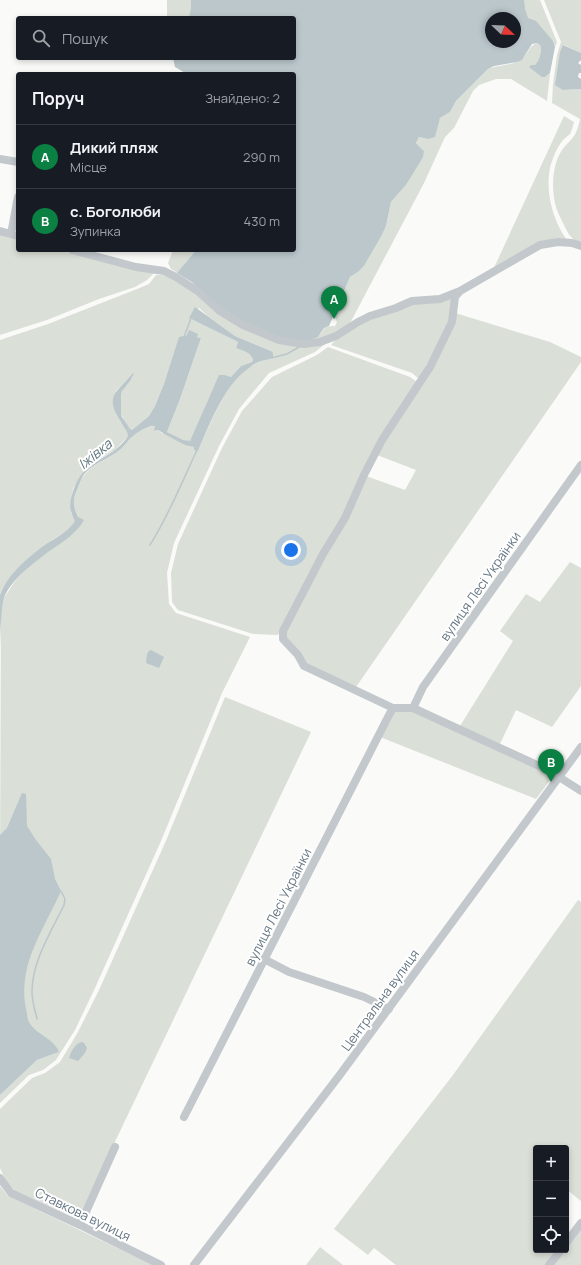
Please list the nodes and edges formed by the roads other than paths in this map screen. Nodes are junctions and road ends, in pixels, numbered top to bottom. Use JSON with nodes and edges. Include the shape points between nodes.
{"nodes":[{"id":1,"x":0,"y":159,"type":"edge"},
{"id":2,"x":16,"y":162,"type":"edge"},
{"id":3,"x":16,"y":216,"type":"edge"},
{"id":4,"x":0,"y":231,"type":"edge"},
{"id":5,"x":14,"y":235,"type":"edge"},
{"id":6,"x":581,"y":246,"type":"edge"},
{"id":7,"x":80,"y":252,"type":"edge"},
{"id":8,"x":460,"y":292,"type":"junction"},
{"id":9,"x":581,"y":465,"type":"edge"},
{"id":10,"x":393,"y":708,"type":"junction"},
{"id":11,"x":413,"y":708,"type":"junction"},
{"id":12,"x":581,"y":747,"type":"edge"},
{"id":13,"x":558,"y":777,"type":"junction"},
{"id":14,"x":581,"y":791,"type":"edge"},
{"id":15,"x":264,"y":959,"type":"junction"},
{"id":16,"x":389,"y":1009,"type":"junction"},
{"id":17,"x":184,"y":1117,"type":"dead end"},
{"id":18,"x":115,"y":1147,"type":"dead end"},
{"id":19,"x":0,"y":1178,"type":"edge"},
{"id":20,"x":581,"y":1223,"type":"edge"},
{"id":21,"x":80,"y":1224,"type":"junction"},
{"id":22,"x":569,"y":1239,"type":"edge"},
{"id":23,"x":559,"y":1253,"type":"edge"},
{"id":24,"x":161,"y":1265,"type":"edge"},
{"id":25,"x":194,"y":1265,"type":"edge"},
{"id":26,"x":549,"y":1265,"type":"edge"}],
"edges":[{"from":1,"to":2,"type":"street"},
{"from":3,"to":5,"type":"street"},
{"from":4,"to":5,"type":"street"},
{"from":6,"to":8,"type":"street","via":[[558,242],[540,245]]},
{"from":7,"to":8,"type":"street","via":[[176,276],[243,325],[279,340],[304,344],[336,336],[370,316],[412,301],[440,299]]},
{"from":8,"to":10,"type":"street","via":[[454,298],[452,322],[430,367],[382,440],[345,518],[322,554],[282,637],[304,666]]},
{"from":9,"to":11,"type":"street","name":"вулиця Лесі Українки","via":[[423,687]]},
{"from":10,"to":11,"type":"street"},
{"from":10,"to":15,"type":"street","name":"вулиця Лесі Українки"},
{"from":11,"to":13,"type":"street","via":[[548,770]]},
{"from":12,"to":13,"type":"street","name":"Центральна вулиця"},
{"from":13,"to":14,"type":"street"},
{"from":13,"to":16,"type":"street","name":"Центральна вулиця"},
{"from":15,"to":16,"type":"street","via":[[289,972],[364,997]]},
{"from":15,"to":17,"type":"street","name":"вулиця Лесі Українки"},
{"from":16,"to":25,"type":"street","name":"Центральна вулиця"},
{"from":18,"to":21,"type":"street"},
{"from":19,"to":21,"type":"street","name":"Ставкова вулиця","via":[[10,1193]]},
{"from":20,"to":22,"type":"street"},
{"from":21,"to":24,"type":"street","name":"Ставкова вулиця"},
{"from":23,"to":26,"type":"street"}]}
